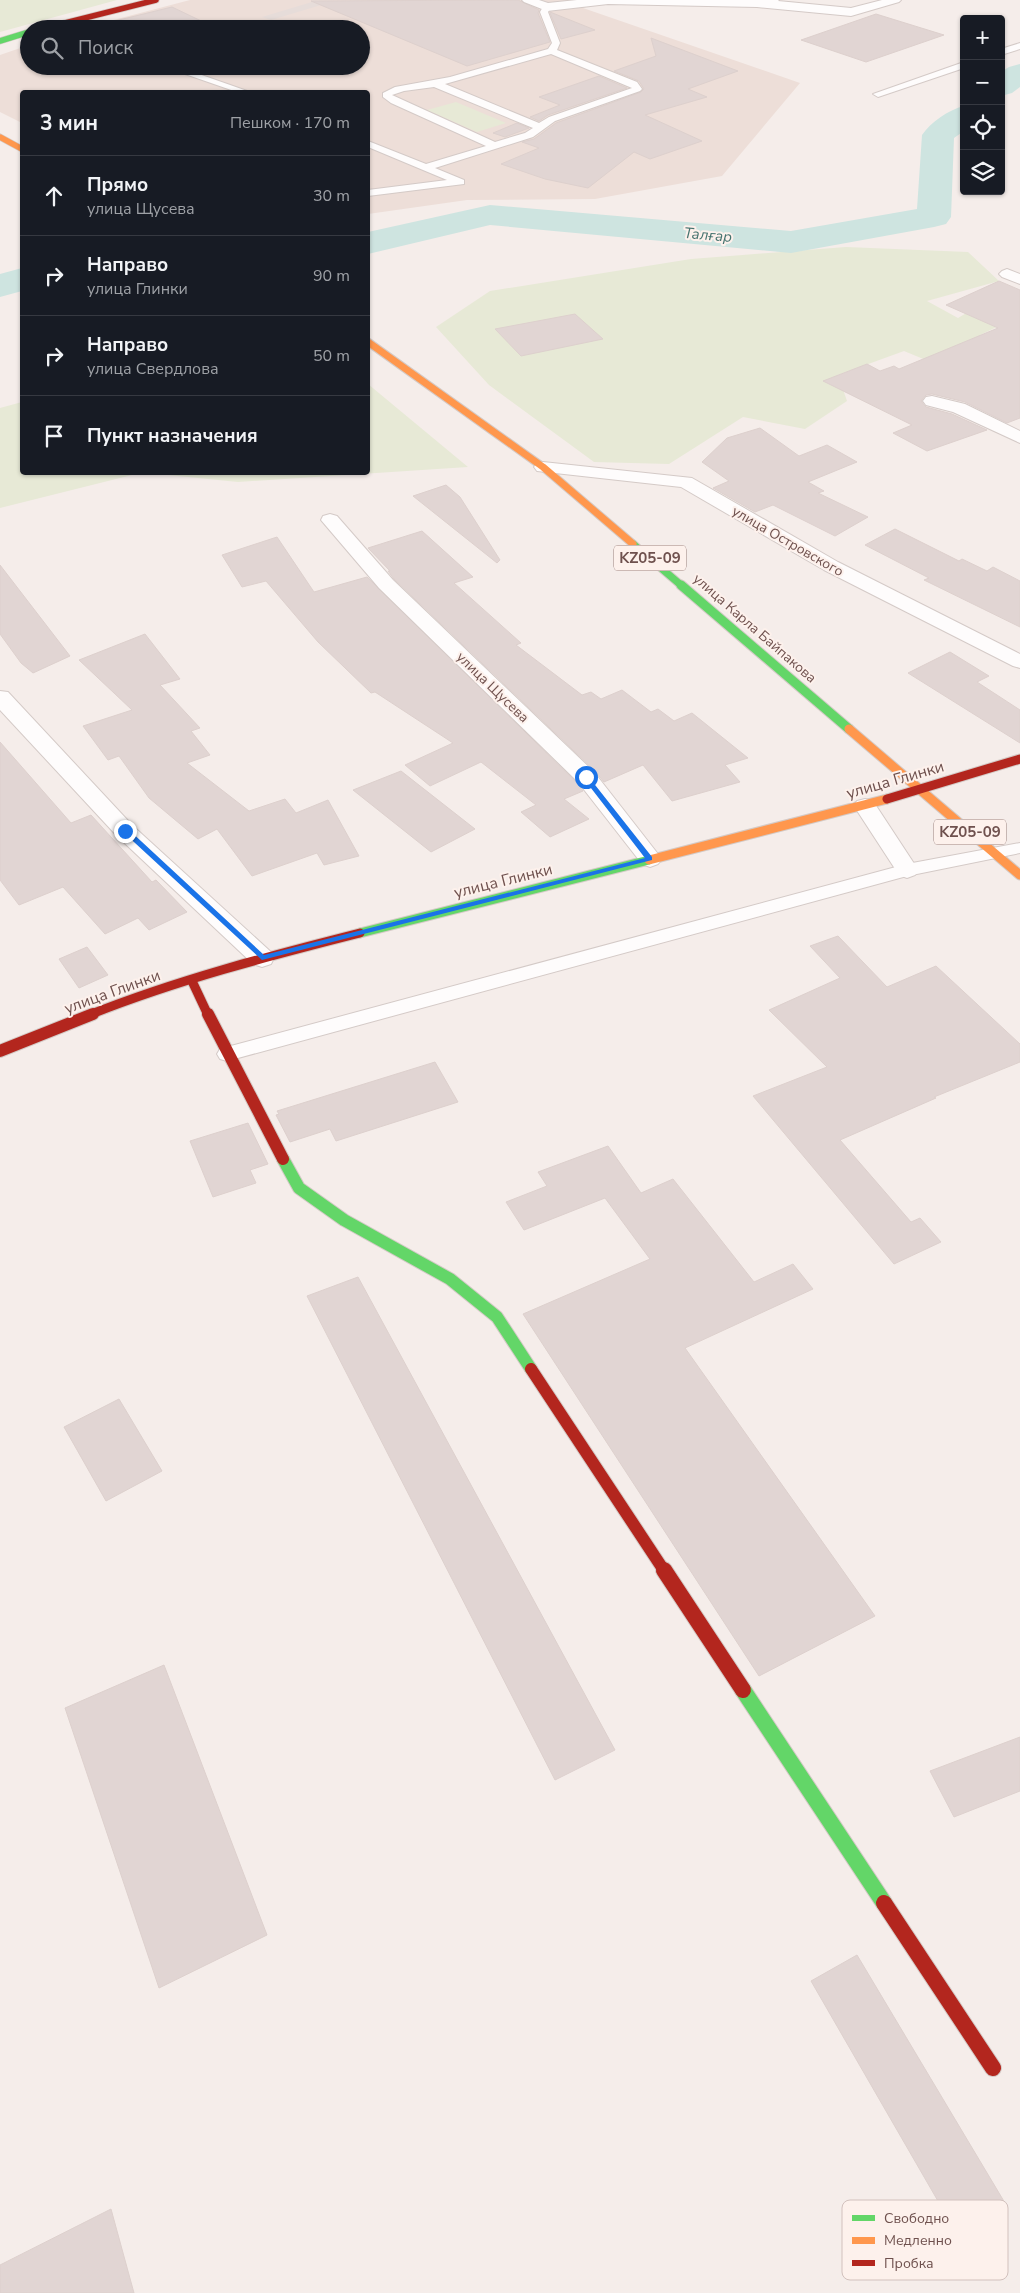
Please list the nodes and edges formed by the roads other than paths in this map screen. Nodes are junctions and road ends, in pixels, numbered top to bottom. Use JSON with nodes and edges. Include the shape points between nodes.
{"nodes":[{"id":1,"x":156,"y":0,"type":"edge"},
{"id":2,"x":528,"y":0,"type":"edge"},
{"id":3,"x":569,"y":0,"type":"edge"},
{"id":4,"x":773,"y":0,"type":"edge"},
{"id":5,"x":895,"y":0,"type":"edge"},
{"id":6,"x":757,"y":3,"type":"junction"},
{"id":7,"x":548,"y":7,"type":"junction"},
{"id":8,"x":80,"y":20,"type":"edge"},
{"id":9,"x":20,"y":35,"type":"edge"},
{"id":10,"x":0,"y":41,"type":"edge"},
{"id":11,"x":1020,"y":46,"type":"edge"},
{"id":12,"x":552,"y":51,"type":"junction"},
{"id":13,"x":1005,"y":51,"type":"edge"},
{"id":14,"x":960,"y":66,"type":"edge"},
{"id":15,"x":194,"y":75,"type":"edge"},
{"id":16,"x":436,"y":84,"type":"junction"},
{"id":17,"x":229,"y":86,"type":"junction"},
{"id":18,"x":212,"y":90,"type":"dead end"},
{"id":19,"x":240,"y":90,"type":"edge"},
{"id":20,"x":878,"y":94,"type":"dead end"},
{"id":21,"x":540,"y":127,"type":"junction"},
{"id":22,"x":0,"y":137,"type":"edge"},
{"id":23,"x":370,"y":145,"type":"edge"},
{"id":24,"x":495,"y":146,"type":"junction"},
{"id":25,"x":20,"y":148,"type":"edge"},
{"id":26,"x":425,"y":168,"type":"junction"},
{"id":27,"x":370,"y":193,"type":"edge"},
{"id":28,"x":370,"y":343,"type":"edge"},
{"id":29,"x":932,"y":401,"type":"dead end"},
{"id":30,"x":1020,"y":438,"type":"edge"},
{"id":31,"x":543,"y":467,"type":"junction"},
{"id":32,"x":330,"y":520,"type":"dead end"},
{"id":33,"x":1020,"y":662,"type":"edge"},
{"id":34,"x":0,"y":697,"type":"edge"},
{"id":35,"x":1020,"y":760,"type":"edge"},
{"id":36,"x":920,"y":790,"type":"junction"},
{"id":37,"x":865,"y":806,"type":"junction"},
{"id":38,"x":1020,"y":848,"type":"edge"},
{"id":39,"x":995,"y":853,"type":"junction"},
{"id":40,"x":650,"y":859,"type":"junction"},
{"id":41,"x":907,"y":870,"type":"junction"},
{"id":42,"x":1020,"y":875,"type":"edge"},
{"id":43,"x":262,"y":958,"type":"junction"},
{"id":44,"x":192,"y":981,"type":"junction"},
{"id":45,"x":0,"y":1051,"type":"edge"},
{"id":46,"x":227,"y":1054,"type":"junction"},
{"id":47,"x":993,"y":2068,"type":"dead end"}],
"edges":[{"from":1,"to":8,"type":"street"},
{"from":2,"to":7,"type":"street"},
{"from":3,"to":7,"type":"street"},
{"from":4,"to":6,"type":"street"},
{"from":5,"to":6,"type":"street","via":[[851,12]]},
{"from":6,"to":7,"type":"street","via":[[608,0]]},
{"from":7,"to":12,"type":"lane","via":[[544,12],[556,43]]},
{"from":9,"to":10,"type":"street"},
{"from":11,"to":13,"type":"lane"},
{"from":12,"to":16,"type":"lane"},
{"from":12,"to":21,"type":"lane","via":[[634,84],[637,89],[552,119]]},
{"from":14,"to":20,"type":"lane"},
{"from":15,"to":17,"type":"lane"},
{"from":16,"to":21,"type":"lane"},
{"from":16,"to":24,"type":"lane","via":[[407,87],[386,95],[394,102]]},
{"from":17,"to":18,"type":"lane"},
{"from":17,"to":19,"type":"lane"},
{"from":21,"to":24,"type":"lane","via":[[530,135]]},
{"from":22,"to":25,"type":"street"},
{"from":23,"to":26,"type":"lane"},
{"from":24,"to":26,"type":"lane"},
{"from":26,"to":27,"type":"lane","via":[[460,182]]},
{"from":28,"to":31,"type":"street","name":"улица Карла Байпакова","number":"KZ05-09"},
{"from":29,"to":30,"type":"street","via":[[959,408]]},
{"from":31,"to":33,"type":"street","name":"улица Островского","via":[[686,482],[831,566]]},
{"from":31,"to":36,"type":"street","name":"улица Карла Байпакова","number":"KZ05-09"},
{"from":32,"to":40,"type":"street","name":"улица Щусева","via":[[386,584],[586,777]]},
{"from":34,"to":43,"type":"street","via":[[125,831]]},
{"from":35,"to":36,"type":"street","name":"улица Глинки"},
{"from":36,"to":37,"type":"street","name":"улица Глинки"},
{"from":36,"to":39,"type":"street","name":"улица Карла Байпакова","number":"KZ05-09"},
{"from":37,"to":40,"type":"street","name":"улица Глинки"},
{"from":37,"to":41,"type":"street"},
{"from":38,"to":39,"type":"lane"},
{"from":39,"to":41,"type":"lane"},
{"from":39,"to":42,"type":"street","name":"улица Карла Байпакова","number":"KZ05-09"},
{"from":40,"to":43,"type":"street","name":"улица Глинки"},
{"from":41,"to":46,"type":"lane"},
{"from":43,"to":44,"type":"street","name":"улица Глинки"},
{"from":44,"to":45,"type":"street","name":"улица Глинки","via":[[130,999]]},
{"from":44,"to":46,"type":"street"},
{"from":46,"to":47,"type":"street","via":[[299,1188],[344,1220],[450,1280],[497,1317]]}]}
